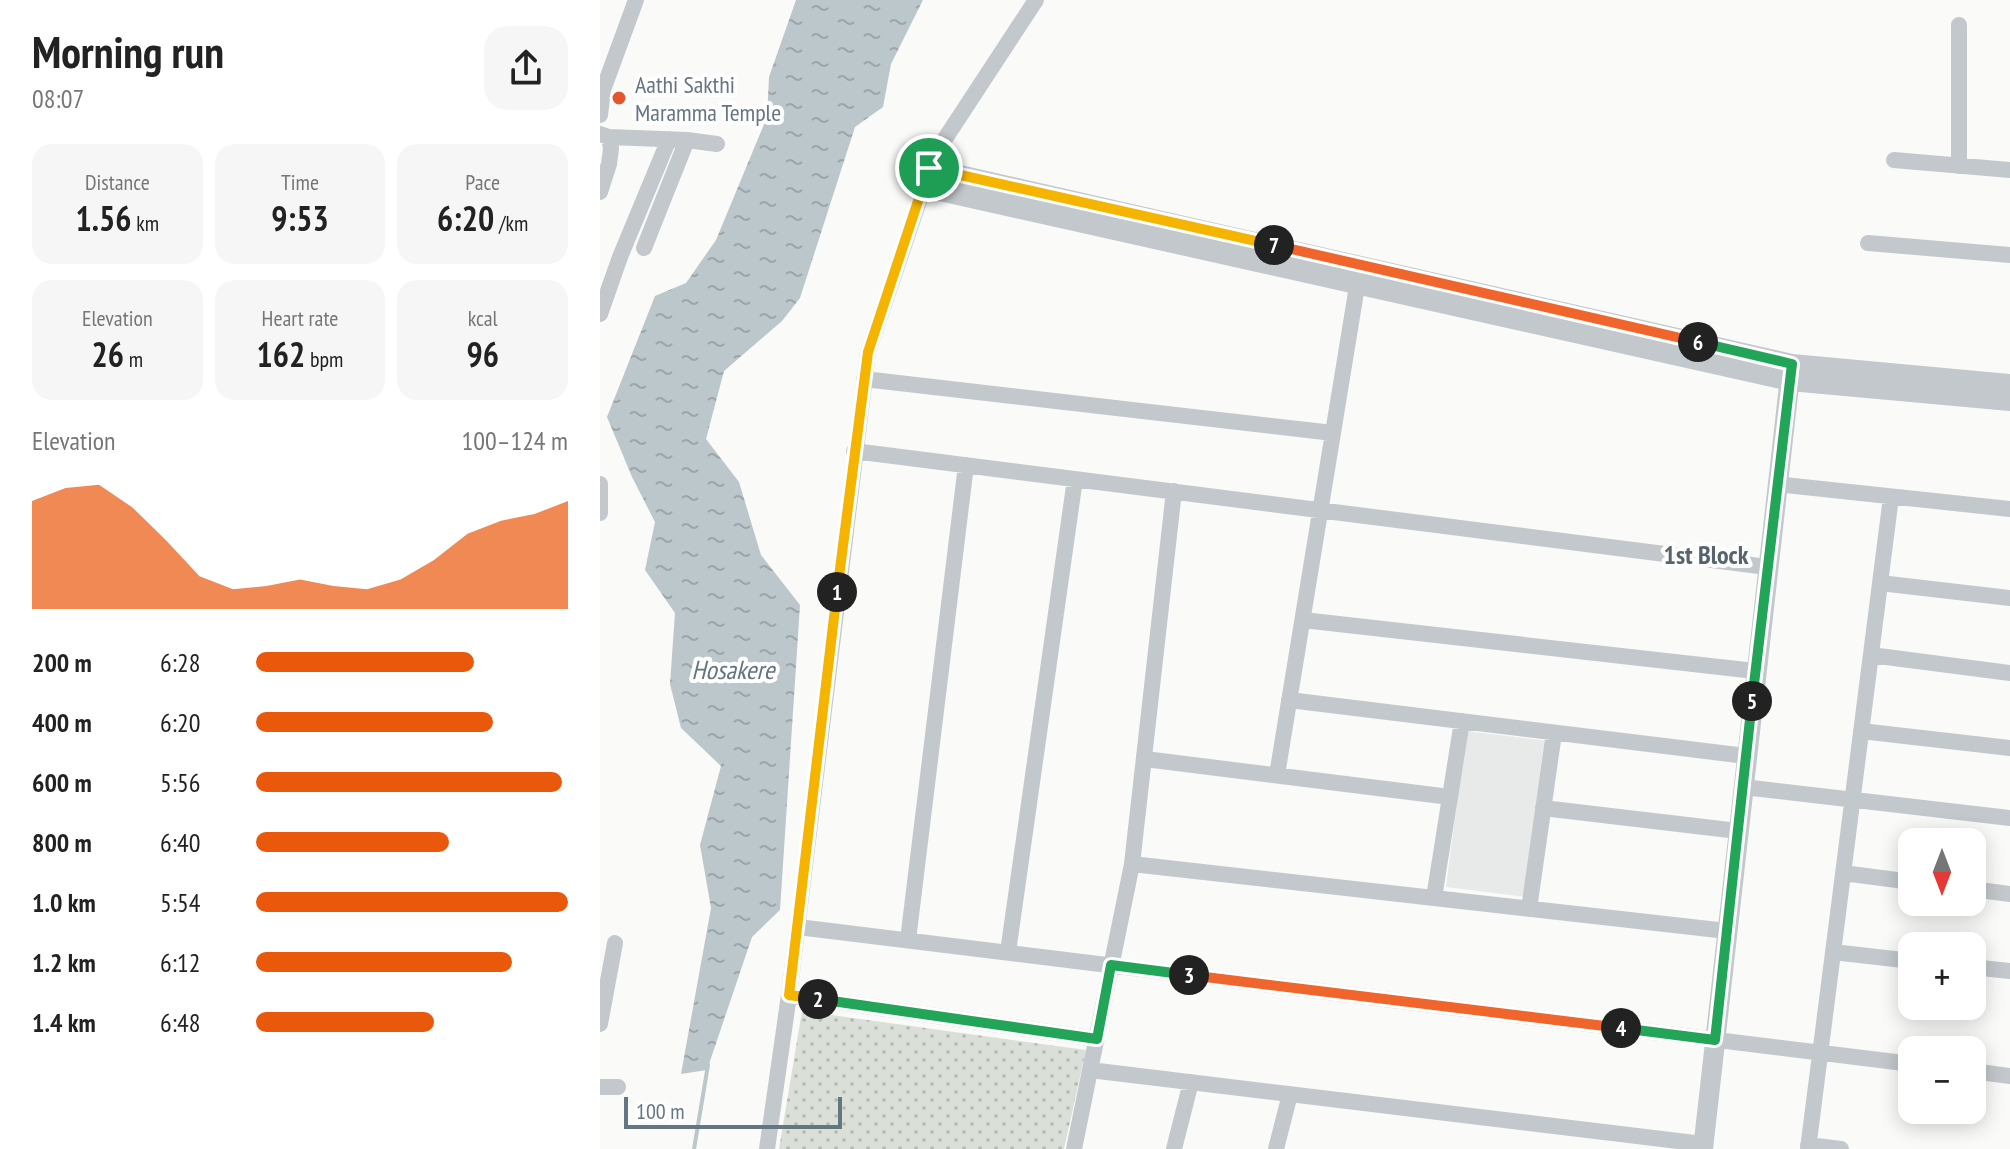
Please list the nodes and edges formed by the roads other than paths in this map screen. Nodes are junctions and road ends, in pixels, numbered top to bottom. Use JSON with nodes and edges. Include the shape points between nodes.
{"nodes":[{"id":1,"x":636,"y":0,"type":"edge"},
{"id":2,"x":1036,"y":0,"type":"edge"},
{"id":3,"x":1959,"y":25,"type":"dead end"},
{"id":4,"x":600,"y":115,"type":"edge"},
{"id":5,"x":604,"y":136,"type":"edge"},
{"id":6,"x":669,"y":139,"type":"junction"},
{"id":7,"x":687,"y":140,"type":"junction"},
{"id":8,"x":717,"y":144,"type":"dead end"},
{"id":9,"x":1894,"y":160,"type":"dead end"},
{"id":10,"x":1959,"y":166,"type":"junction"},
{"id":11,"x":2010,"y":170,"type":"edge"},
{"id":12,"x":925,"y":178,"type":"junction"},
{"id":13,"x":600,"y":192,"type":"edge"},
{"id":14,"x":1868,"y":243,"type":"dead end"},
{"id":15,"x":644,"y":248,"type":"dead end"},
{"id":16,"x":2010,"y":255,"type":"edge"},
{"id":17,"x":1361,"y":264,"type":"junction"},
{"id":18,"x":1357,"y":286,"type":"junction"},
{"id":19,"x":600,"y":314,"type":"edge"},
{"id":20,"x":1791,"y":372,"type":"junction"},
{"id":21,"x":864,"y":379,"type":"junction"},
{"id":22,"x":2010,"y":384,"type":"edge"},
{"id":23,"x":2010,"y":401,"type":"edge"},
{"id":24,"x":1333,"y":433,"type":"junction"},
{"id":25,"x":854,"y":451,"type":"junction"},
{"id":26,"x":966,"y":465,"type":"junction"},
{"id":27,"x":1075,"y":479,"type":"junction"},
{"id":28,"x":600,"y":484,"type":"edge"},
{"id":29,"x":1776,"y":484,"type":"junction"},
{"id":30,"x":1174,"y":491,"type":"junction"},
{"id":31,"x":1891,"y":497,"type":"junction"},
{"id":32,"x":2010,"y":509,"type":"edge"},
{"id":33,"x":1321,"y":510,"type":"junction"},
{"id":34,"x":600,"y":513,"type":"edge"},
{"id":35,"x":1767,"y":567,"type":"junction"},
{"id":36,"x":1880,"y":583,"type":"junction"},
{"id":37,"x":2010,"y":598,"type":"edge"},
{"id":38,"x":1303,"y":620,"type":"junction"},
{"id":39,"x":1871,"y":655,"type":"junction"},
{"id":40,"x":1755,"y":671,"type":"junction"},
{"id":41,"x":2010,"y":673,"type":"edge"},
{"id":42,"x":1289,"y":700,"type":"junction"},
{"id":43,"x":1462,"y":721,"type":"junction"},
{"id":44,"x":1861,"y":731,"type":"junction"},
{"id":45,"x":1554,"y":733,"type":"junction"},
{"id":46,"x":2010,"y":748,"type":"edge"},
{"id":47,"x":1746,"y":756,"type":"junction"},
{"id":48,"x":1145,"y":759,"type":"junction"},
{"id":49,"x":1277,"y":775,"type":"junction"},
{"id":50,"x":1743,"y":787,"type":"junction"},
{"id":51,"x":1450,"y":797,"type":"junction"},
{"id":52,"x":1852,"y":800,"type":"junction"},
{"id":53,"x":1543,"y":808,"type":"junction"},
{"id":54,"x":2010,"y":818,"type":"edge"},
{"id":55,"x":1738,"y":831,"type":"junction"},
{"id":56,"x":1132,"y":864,"type":"junction"},
{"id":57,"x":1843,"y":873,"type":"junction"},
{"id":58,"x":1898,"y":880,"type":"edge"},
{"id":59,"x":1986,"y":891,"type":"edge"},
{"id":60,"x":2010,"y":894,"type":"edge"},
{"id":61,"x":1434,"y":898,"type":"junction"},
{"id":62,"x":1529,"y":909,"type":"junction"},
{"id":63,"x":798,"y":927,"type":"junction"},
{"id":64,"x":1727,"y":931,"type":"junction"},
{"id":65,"x":908,"y":940,"type":"junction"},
{"id":66,"x":615,"y":943,"type":"dead end"},
{"id":67,"x":1008,"y":952,"type":"junction"},
{"id":68,"x":1833,"y":952,"type":"junction"},
{"id":69,"x":1898,"y":959,"type":"edge"},
{"id":70,"x":1111,"y":965,"type":"junction"},
{"id":71,"x":1986,"y":968,"type":"edge"},
{"id":72,"x":2010,"y":971,"type":"edge"},
{"id":73,"x":789,"y":995,"type":"junction"},
{"id":74,"x":600,"y":1024,"type":"edge"},
{"id":75,"x":1097,"y":1039,"type":"junction"},
{"id":76,"x":1715,"y":1040,"type":"junction"},
{"id":77,"x":1820,"y":1053,"type":"junction"},
{"id":78,"x":1898,"y":1062,"type":"edge"},
{"id":79,"x":1090,"y":1070,"type":"junction"},
{"id":80,"x":1986,"y":1073,"type":"edge"},
{"id":81,"x":2010,"y":1076,"type":"edge"},
{"id":82,"x":1191,"y":1082,"type":"junction"},
{"id":83,"x":600,"y":1087,"type":"edge"},
{"id":84,"x":618,"y":1087,"type":"dead end"},
{"id":85,"x":1290,"y":1094,"type":"junction"},
{"id":86,"x":1703,"y":1146,"type":"edge"},
{"id":87,"x":1808,"y":1147,"type":"edge"},
{"id":88,"x":767,"y":1149,"type":"edge"},
{"id":89,"x":1074,"y":1149,"type":"edge"},
{"id":90,"x":1174,"y":1149,"type":"edge"},
{"id":91,"x":1276,"y":1149,"type":"edge"},
{"id":92,"x":1841,"y":1149,"type":"edge"}],
"edges":[{"from":1,"to":4,"type":"street","via":[[603,90]]},
{"from":2,"to":12,"type":"street","via":[[935,154]]},
{"from":3,"to":10,"type":"street"},
{"from":5,"to":6,"type":"street"},
{"from":5,"to":13,"type":"street","via":[[609,164]]},
{"from":6,"to":7,"type":"street"},
{"from":6,"to":19,"type":"street"},
{"from":7,"to":8,"type":"street"},
{"from":7,"to":15,"type":"street"},
{"from":9,"to":10,"type":"street"},
{"from":10,"to":11,"type":"street"},
{"from":12,"to":17,"type":"street"},
{"from":12,"to":18,"type":"street"},
{"from":12,"to":21,"type":"street","via":[[868,352]]},
{"from":14,"to":16,"type":"street"},
{"from":17,"to":18,"type":"street"},
{"from":17,"to":20,"type":"street"},
{"from":18,"to":20,"type":"street"},
{"from":18,"to":24,"type":"street"},
{"from":20,"to":22,"type":"street"},
{"from":20,"to":23,"type":"street"},
{"from":20,"to":29,"type":"street"},
{"from":21,"to":24,"type":"street"},
{"from":21,"to":25,"type":"street"},
{"from":24,"to":33,"type":"street"},
{"from":25,"to":26,"type":"street"},
{"from":25,"to":63,"type":"street"},
{"from":26,"to":27,"type":"street"},
{"from":26,"to":65,"type":"street"},
{"from":27,"to":30,"type":"street"},
{"from":27,"to":67,"type":"street"},
{"from":28,"to":34,"type":"street"},
{"from":29,"to":31,"type":"street"},
{"from":29,"to":35,"type":"street"},
{"from":30,"to":33,"type":"street"},
{"from":30,"to":48,"type":"street"},
{"from":31,"to":32,"type":"street"},
{"from":31,"to":36,"type":"street"},
{"from":33,"to":35,"type":"street"},
{"from":33,"to":38,"type":"street"},
{"from":35,"to":40,"type":"street"},
{"from":36,"to":37,"type":"street"},
{"from":36,"to":39,"type":"street"},
{"from":38,"to":40,"type":"street"},
{"from":38,"to":42,"type":"street"},
{"from":39,"to":41,"type":"street"},
{"from":39,"to":44,"type":"street"},
{"from":40,"to":47,"type":"street"},
{"from":42,"to":43,"type":"street"},
{"from":42,"to":49,"type":"street"},
{"from":43,"to":45,"type":"street"},
{"from":43,"to":51,"type":"street"},
{"from":44,"to":46,"type":"street"},
{"from":44,"to":52,"type":"street"},
{"from":45,"to":47,"type":"street"},
{"from":45,"to":53,"type":"street"},
{"from":47,"to":50,"type":"street"},
{"from":48,"to":49,"type":"street"},
{"from":48,"to":56,"type":"street"},
{"from":49,"to":51,"type":"street"},
{"from":50,"to":52,"type":"street"},
{"from":50,"to":55,"type":"street"},
{"from":51,"to":61,"type":"street"},
{"from":52,"to":54,"type":"street"},
{"from":52,"to":57,"type":"street"},
{"from":53,"to":55,"type":"street"},
{"from":53,"to":62,"type":"street"},
{"from":55,"to":64,"type":"street"},
{"from":56,"to":61,"type":"street"},
{"from":56,"to":70,"type":"street"},
{"from":57,"to":58,"type":"street"},
{"from":57,"to":68,"type":"street"},
{"from":59,"to":60,"type":"street"},
{"from":61,"to":62,"type":"street"},
{"from":62,"to":64,"type":"street"},
{"from":63,"to":65,"type":"street"},
{"from":63,"to":73,"type":"street"},
{"from":64,"to":76,"type":"street"},
{"from":65,"to":67,"type":"street"},
{"from":66,"to":74,"type":"street"},
{"from":67,"to":70,"type":"street"},
{"from":68,"to":69,"type":"street"},
{"from":68,"to":77,"type":"street"},
{"from":70,"to":75,"type":"street"},
{"from":70,"to":76,"type":"street"},
{"from":71,"to":72,"type":"street"},
{"from":73,"to":75,"type":"street"},
{"from":73,"to":88,"type":"street"},
{"from":75,"to":79,"type":"street"},
{"from":76,"to":77,"type":"street"},
{"from":76,"to":86,"type":"street"},
{"from":77,"to":78,"type":"street"},
{"from":77,"to":87,"type":"street"},
{"from":79,"to":82,"type":"street"},
{"from":79,"to":89,"type":"street"},
{"from":80,"to":81,"type":"street"},
{"from":82,"to":85,"type":"street"},
{"from":82,"to":90,"type":"street"},
{"from":83,"to":84,"type":"street"},
{"from":85,"to":86,"type":"street"},
{"from":85,"to":91,"type":"street"},
{"from":87,"to":92,"type":"street"}]}
